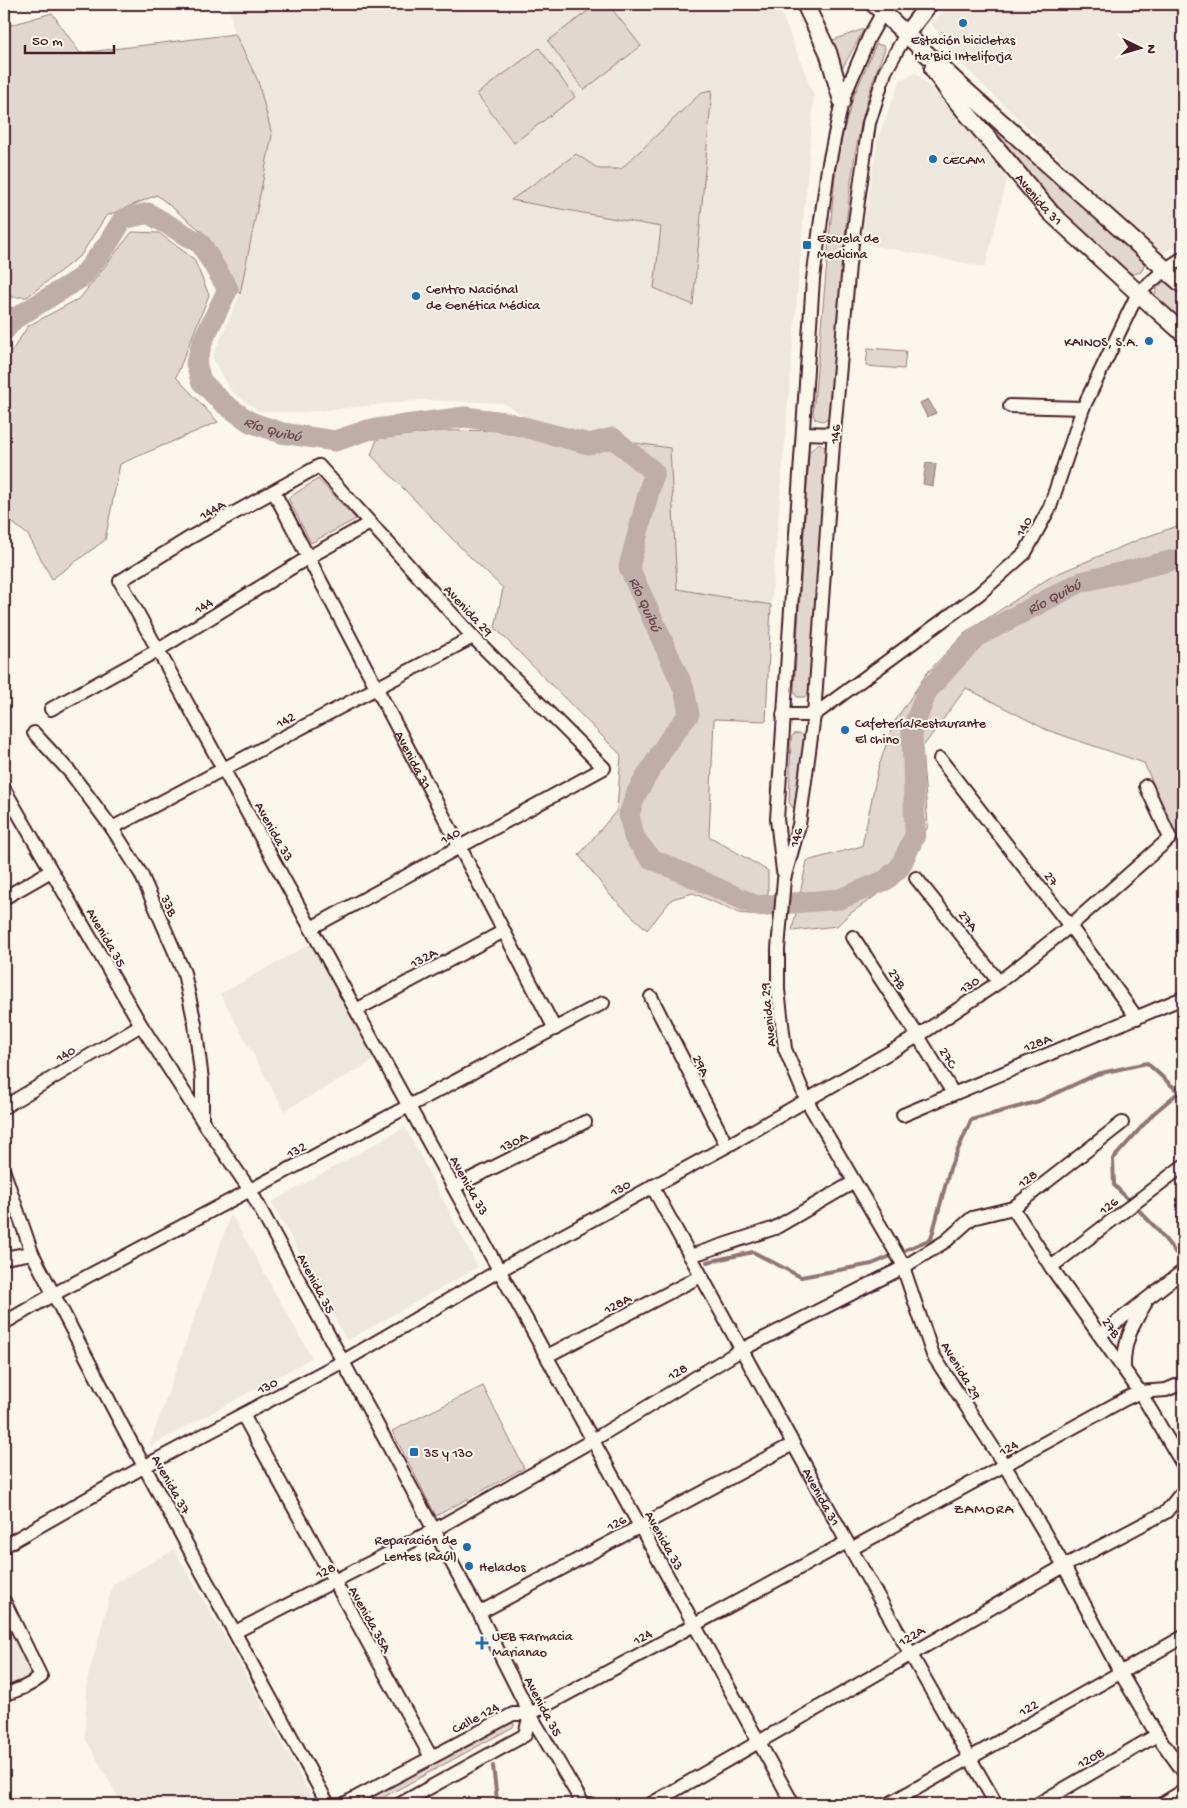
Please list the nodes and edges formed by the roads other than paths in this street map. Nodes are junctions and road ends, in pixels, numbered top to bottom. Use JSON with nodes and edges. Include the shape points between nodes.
{"nodes":[{"id":1,"x":805,"y":4,"type":"edge"},
{"id":2,"x":929,"y":4,"type":"edge"},
{"id":3,"x":882,"y":7,"type":"edge"},
{"id":4,"x":911,"y":39,"type":"junction"},
{"id":5,"x":842,"y":100,"type":"junction"},
{"id":6,"x":1183,"y":258,"type":"edge"},
{"id":7,"x":1166,"y":269,"type":"junction"},
{"id":8,"x":1183,"y":285,"type":"edge"},
{"id":9,"x":1138,"y":293,"type":"junction"},
{"id":10,"x":1183,"y":333,"type":"edge"},
{"id":11,"x":1010,"y":406,"type":"dead end"},
{"id":12,"x":1083,"y":408,"type":"junction"},
{"id":13,"x":803,"y":433,"type":"junction"},
{"id":14,"x":834,"y":434,"type":"junction"},
{"id":15,"x":320,"y":466,"type":"joint"},
{"id":16,"x":274,"y":492,"type":"junction"},
{"id":17,"x":370,"y":523,"type":"junction"},
{"id":18,"x":309,"y":557,"type":"junction"},
{"id":19,"x":120,"y":581,"type":"joint"},
{"id":20,"x":472,"y":637,"type":"junction"},
{"id":21,"x":158,"y":650,"type":"junction"},
{"id":22,"x":377,"y":688,"type":"junction"},
{"id":23,"x":51,"y":709,"type":"dead end"},
{"id":24,"x":783,"y":715,"type":"junction"},
{"id":25,"x":814,"y":715,"type":"junction"},
{"id":26,"x":34,"y":733,"type":"dead end"},
{"id":27,"x":940,"y":759,"type":"dead end"},
{"id":28,"x":604,"y":768,"type":"joint"},
{"id":29,"x":224,"y":769,"type":"junction"},
{"id":30,"x":1146,"y":786,"type":"dead end"},
{"id":31,"x":4,"y":789,"type":"edge"},
{"id":32,"x":112,"y":828,"type":"junction"},
{"id":33,"x":460,"y":847,"type":"junction"},
{"id":34,"x":51,"y":871,"type":"junction"},
{"id":35,"x":916,"y":878,"type":"dead end"},
{"id":36,"x":784,"y":879,"type":"junction"},
{"id":37,"x":4,"y":898,"type":"edge"},
{"id":38,"x":1070,"y":926,"type":"junction"},
{"id":39,"x":311,"y":928,"type":"junction"},
{"id":40,"x":780,"y":930,"type":"joint"},
{"id":41,"x":504,"y":931,"type":"junction"},
{"id":42,"x":853,"y":937,"type":"dead end"},
{"id":43,"x":999,"y":982,"type":"junction"},
{"id":44,"x":651,"y":997,"type":"dead end"},
{"id":45,"x":1183,"y":998,"type":"edge"},
{"id":46,"x":603,"y":1003,"type":"dead end"},
{"id":47,"x":356,"y":1010,"type":"junction"},
{"id":48,"x":1137,"y":1018,"type":"junction"},
{"id":49,"x":141,"y":1025,"type":"junction"},
{"id":50,"x":554,"y":1029,"type":"junction"},
{"id":51,"x":918,"y":1036,"type":"junction"},
{"id":52,"x":953,"y":1093,"type":"junction"},
{"id":53,"x":807,"y":1101,"type":"junction"},
{"id":54,"x":409,"y":1106,"type":"junction"},
{"id":55,"x":4,"y":1108,"type":"edge"},
{"id":56,"x":903,"y":1115,"type":"dead end"},
{"id":57,"x":202,"y":1120,"type":"junction"},
{"id":58,"x":585,"y":1122,"type":"dead end"},
{"id":59,"x":1122,"y":1123,"type":"dead end"},
{"id":60,"x":727,"y":1146,"type":"junction"},
{"id":61,"x":1183,"y":1166,"type":"edge"},
{"id":62,"x":4,"y":1172,"type":"edge"},
{"id":63,"x":854,"y":1182,"type":"junction"},
{"id":64,"x":652,"y":1186,"type":"junction"},
{"id":65,"x":454,"y":1187,"type":"junction"},
{"id":66,"x":250,"y":1190,"type":"junction"},
{"id":67,"x":1013,"y":1208,"type":"junction"},
{"id":68,"x":32,"y":1253,"type":"junction"},
{"id":69,"x":690,"y":1256,"type":"junction"},
{"id":70,"x":4,"y":1258,"type":"edge"},
{"id":71,"x":899,"y":1260,"type":"junction"},
{"id":72,"x":1051,"y":1267,"type":"junction"},
{"id":73,"x":500,"y":1270,"type":"junction"},
{"id":74,"x":1183,"y":1271,"type":"edge"},
{"id":75,"x":701,"y":1276,"type":"junction"},
{"id":76,"x":54,"y":1294,"type":"junction"},
{"id":77,"x":1149,"y":1298,"type":"junction"},
{"id":78,"x":4,"y":1323,"type":"edge"},
{"id":79,"x":1100,"y":1335,"type":"junction"},
{"id":80,"x":741,"y":1350,"type":"junction"},
{"id":81,"x":547,"y":1356,"type":"junction"},
{"id":82,"x":342,"y":1362,"type":"junction"},
{"id":83,"x":1124,"y":1369,"type":"junction"},
{"id":84,"x":1183,"y":1383,"type":"edge"},
{"id":85,"x":1140,"y":1392,"type":"junction"},
{"id":86,"x":243,"y":1415,"type":"junction"},
{"id":87,"x":593,"y":1440,"type":"junction"},
{"id":88,"x":793,"y":1444,"type":"junction"},
{"id":89,"x":1183,"y":1465,"type":"edge"},
{"id":90,"x":145,"y":1466,"type":"junction"},
{"id":91,"x":1005,"y":1466,"type":"junction"},
{"id":92,"x":1183,"y":1491,"type":"edge"},
{"id":93,"x":640,"y":1526,"type":"junction"},
{"id":94,"x":434,"y":1530,"type":"junction"},
{"id":95,"x":4,"y":1546,"type":"edge"},
{"id":96,"x":849,"y":1546,"type":"junction"},
{"id":97,"x":1064,"y":1566,"type":"junction"},
{"id":98,"x":334,"y":1582,"type":"junction"},
{"id":99,"x":4,"y":1601,"type":"edge"},
{"id":100,"x":479,"y":1613,"type":"junction"},
{"id":101,"x":694,"y":1625,"type":"junction"},
{"id":102,"x":235,"y":1632,"type":"junction"},
{"id":103,"x":1183,"y":1637,"type":"edge"},
{"id":104,"x":910,"y":1653,"type":"junction"},
{"id":105,"x":1120,"y":1672,"type":"junction"},
{"id":106,"x":4,"y":1694,"type":"edge"},
{"id":107,"x":530,"y":1714,"type":"junction"},
{"id":108,"x":1157,"y":1735,"type":"junction"},
{"id":109,"x":759,"y":1742,"type":"junction"},
{"id":110,"x":431,"y":1758,"type":"junction"},
{"id":111,"x":970,"y":1758,"type":"junction"},
{"id":112,"x":1183,"y":1771,"type":"edge"},
{"id":113,"x":1183,"y":1791,"type":"edge"},
{"id":114,"x":328,"y":1804,"type":"edge"},
{"id":115,"x":344,"y":1804,"type":"edge"},
{"id":116,"x":400,"y":1804,"type":"edge"},
{"id":117,"x":582,"y":1804,"type":"edge"},
{"id":118,"x":651,"y":1804,"type":"edge"},
{"id":119,"x":793,"y":1804,"type":"edge"},
{"id":120,"x":889,"y":1804,"type":"edge"},
{"id":121,"x":996,"y":1804,"type":"edge"},
{"id":122,"x":1038,"y":1804,"type":"edge"},
{"id":123,"x":1162,"y":1804,"type":"edge"}],
"edges":[{"from":1,"to":5,"type":"main road","via":[[828,52]]},
{"from":2,"to":4,"type":"main road","name":"146"},
{"from":3,"to":4,"type":"main road","name":"Avenida 31"},
{"from":3,"to":5,"type":"street","name":"146"},
{"from":4,"to":7,"type":"main road","name":"Avenida 31"},
{"from":4,"to":9,"type":"main road","name":"Avenida 31","via":[[949,92],[1051,213]]},
{"from":4,"to":14,"type":"street","name":"146","via":[[885,72],[869,123],[849,265]]},
{"from":5,"to":13,"type":"street","name":"146","via":[[828,168],[813,279]]},
{"from":6,"to":7,"type":"street","name":"140"},
{"from":7,"to":8,"type":"main road","name":"Avenida 31"},
{"from":7,"to":9,"type":"street","name":"140"},
{"from":9,"to":10,"type":"main road","name":"Avenida 31"},
{"from":9,"to":12,"type":"street","name":"140"},
{"from":11,"to":12,"type":"street"},
{"from":12,"to":25,"type":"street","name":"140","via":[[1050,507],[1025,553],[979,594]]},
{"from":13,"to":14,"type":"street"},
{"from":13,"to":24,"type":"street","name":"146"},
{"from":14,"to":25,"type":"street","name":"146"},
{"from":15,"to":16,"type":"street","name":"144A"},
{"from":15,"to":17,"type":"street","name":"Avenida 29"},
{"from":16,"to":18,"type":"street","name":"Avenida 31"},
{"from":16,"to":19,"type":"street","name":"144A","via":[[191,537]]},
{"from":17,"to":18,"type":"street","name":"144"},
{"from":17,"to":20,"type":"street","name":"Avenida 29"},
{"from":18,"to":21,"type":"street","name":"144"},
{"from":18,"to":22,"type":"street","name":"Avenida 31"},
{"from":19,"to":21,"type":"street","name":"Avenida 33"},
{"from":20,"to":22,"type":"street","name":"142"},
{"from":20,"to":28,"type":"street","name":"Avenida 29"},
{"from":21,"to":23,"type":"street","name":"144"},
{"from":21,"to":29,"type":"street","name":"Avenida 33"},
{"from":22,"to":29,"type":"street","name":"142"},
{"from":22,"to":33,"type":"street","name":"Avenida 31"},
{"from":24,"to":25,"type":"street"},
{"from":24,"to":36,"type":"street","name":"146","via":[[777,819]]},
{"from":25,"to":36,"type":"street","name":"146","via":[[799,825]]},
{"from":26,"to":32,"type":"street","name":"33B","via":[[70,772]]},
{"from":27,"to":38,"type":"street","name":"27"},
{"from":28,"to":33,"type":"street","name":"140"},
{"from":29,"to":32,"type":"street","name":"142"},
{"from":29,"to":39,"type":"street","name":"Avenida 33"},
{"from":30,"to":38,"type":"street","name":"130","via":[[1170,838]]},
{"from":31,"to":34,"type":"street","name":"Avenida 35"},
{"from":32,"to":57,"type":"street","name":"33B","via":[[140,874],[184,973],[201,1070]]},
{"from":33,"to":39,"type":"street","name":"140"},
{"from":33,"to":41,"type":"street","name":"Avenida 31"},
{"from":34,"to":37,"type":"street"},
{"from":34,"to":49,"type":"street","name":"Avenida 35"},
{"from":35,"to":43,"type":"street","name":"27A"},
{"from":36,"to":40,"type":"street","name":"146"},
{"from":38,"to":43,"type":"street","name":"130"},
{"from":38,"to":48,"type":"street","name":"27"},
{"from":39,"to":47,"type":"street","name":"Avenida 33"},
{"from":40,"to":53,"type":"street","name":"Avenida 29","via":[[778,990],[785,1049]]},
{"from":41,"to":47,"type":"street","name":"132A"},
{"from":41,"to":50,"type":"street","name":"Avenida 31"},
{"from":42,"to":51,"type":"street","name":"27B"},
{"from":43,"to":51,"type":"street","name":"130"},
{"from":44,"to":60,"type":"street","name":"29A"},
{"from":45,"to":48,"type":"street","name":"128A"},
{"from":46,"to":50,"type":"street","name":"132"},
{"from":47,"to":54,"type":"street","name":"Avenida 33"},
{"from":48,"to":52,"type":"street","name":"128A"},
{"from":49,"to":55,"type":"street","name":"140"},
{"from":49,"to":57,"type":"street","name":"Avenida 35"},
{"from":50,"to":54,"type":"street","name":"132"},
{"from":51,"to":52,"type":"street","name":"27C"},
{"from":51,"to":53,"type":"street","name":"130"},
{"from":52,"to":56,"type":"street","name":"128A"},
{"from":53,"to":60,"type":"street","name":"130"},
{"from":53,"to":63,"type":"street","name":"Avenida 29"},
{"from":54,"to":65,"type":"street","name":"Avenida 33"},
{"from":54,"to":66,"type":"street","name":"132"},
{"from":57,"to":66,"type":"street","name":"Avenida 35"},
{"from":58,"to":65,"type":"street","name":"130A"},
{"from":59,"to":67,"type":"street","name":"128"},
{"from":60,"to":64,"type":"street","name":"130"},
{"from":61,"to":72,"type":"street","name":"126"},
{"from":62,"to":68,"type":"street","name":"Avenida 37"},
{"from":63,"to":69,"type":"street","via":[[775,1228]]},
{"from":63,"to":71,"type":"street","name":"Avenida 29"},
{"from":64,"to":69,"type":"street","name":"Avenida 31"},
{"from":64,"to":73,"type":"street","name":"130"},
{"from":65,"to":73,"type":"street","name":"Avenida 33"},
{"from":66,"to":76,"type":"street","name":"132"},
{"from":66,"to":82,"type":"street","name":"Avenida 35"},
{"from":67,"to":71,"type":"street","name":"128","via":[[972,1218],[946,1240]]},
{"from":67,"to":72,"type":"street","name":"27B"},
{"from":68,"to":70,"type":"street"},
{"from":68,"to":76,"type":"street","name":"Avenida 37"},
{"from":69,"to":75,"type":"street","name":"Avenida 31"},
{"from":71,"to":80,"type":"street","name":"128"},
{"from":71,"to":91,"type":"street","name":"Avenida 29","via":[[933,1355]]},
{"from":72,"to":79,"type":"street","name":"27B"},
{"from":73,"to":81,"type":"street","name":"Avenida 33"},
{"from":73,"to":82,"type":"street","name":"130"},
{"from":74,"to":77,"type":"street"},
{"from":75,"to":80,"type":"street","name":"Avenida 31"},
{"from":75,"to":81,"type":"street","name":"128A"},
{"from":76,"to":78,"type":"street","name":"132"},
{"from":76,"to":90,"type":"street","name":"Avenida 37"},
{"from":77,"to":79,"type":"street"},
{"from":77,"to":83,"type":"street","via":[[1130,1330]]},
{"from":79,"to":83,"type":"street","name":"27B"},
{"from":80,"to":87,"type":"street","name":"128"},
{"from":80,"to":88,"type":"street","name":"Avenida 31"},
{"from":81,"to":87,"type":"street","name":"Avenida 33"},
{"from":82,"to":86,"type":"street","name":"130"},
{"from":82,"to":94,"type":"street","name":"Avenida 35"},
{"from":83,"to":85,"type":"street","name":"27B"},
{"from":84,"to":85,"type":"street","name":"124","via":[[1166,1390]]},
{"from":85,"to":89,"type":"street","name":"27B"},
{"from":85,"to":91,"type":"street","name":"124"},
{"from":86,"to":90,"type":"street","name":"130"},
{"from":86,"to":98,"type":"street","name":"Avenida 35A"},
{"from":87,"to":93,"type":"street","name":"Avenida 33"},
{"from":87,"to":94,"type":"street","name":"128"},
{"from":88,"to":93,"type":"street","name":"126"},
{"from":88,"to":96,"type":"street","name":"Avenida 31"},
{"from":90,"to":95,"type":"street","name":"130"},
{"from":90,"to":102,"type":"street","name":"Avenida 37"},
{"from":91,"to":96,"type":"street","name":"124"},
{"from":91,"to":97,"type":"street","name":"Avenida 29"},
{"from":92,"to":97,"type":"street","name":"122A","via":[[1166,1512]]},
{"from":93,"to":100,"type":"street","name":"126"},
{"from":93,"to":101,"type":"street","name":"Avenida 33"},
{"from":94,"to":98,"type":"street","name":"128"},
{"from":94,"to":100,"type":"street","name":"Avenida 35"},
{"from":96,"to":101,"type":"street","name":"124"},
{"from":96,"to":104,"type":"street","name":"Avenida 31"},
{"from":97,"to":104,"type":"street","name":"122A"},
{"from":97,"to":105,"type":"street","name":"Avenida 29"},
{"from":98,"to":102,"type":"street","name":"128"},
{"from":98,"to":110,"type":"street","name":"Avenida 35A"},
{"from":99,"to":106,"type":"street","via":[[41,1677]]},
{"from":100,"to":107,"type":"street","name":"Avenida 35"},
{"from":101,"to":107,"type":"street","name":"124"},
{"from":101,"to":109,"type":"street","name":"Avenida 33"},
{"from":102,"to":114,"type":"street","name":"Avenida 37"},
{"from":103,"to":105,"type":"street","name":"122"},
{"from":104,"to":109,"type":"street","name":"122A"},
{"from":104,"to":111,"type":"street","name":"Avenida 31"},
{"from":105,"to":108,"type":"street","name":"Avenida 29"},
{"from":105,"to":111,"type":"street","name":"122"},
{"from":107,"to":110,"type":"street","name":"Calle 124","via":[[513,1714]]},
{"from":107,"to":116,"type":"street","via":[[525,1735]]},
{"from":107,"to":117,"type":"street","name":"Avenida 35"},
{"from":108,"to":112,"type":"street","name":"Avenida 29"},
{"from":108,"to":122,"type":"street","name":"120B"},
{"from":109,"to":118,"type":"street","name":"122A"},
{"from":109,"to":119,"type":"street","name":"Avenida 33"},
{"from":110,"to":115,"type":"street","name":"Calle 124"},
{"from":111,"to":120,"type":"street","name":"122"},
{"from":111,"to":121,"type":"street","name":"Avenida 31"},
{"from":113,"to":123,"type":"street"}]}
